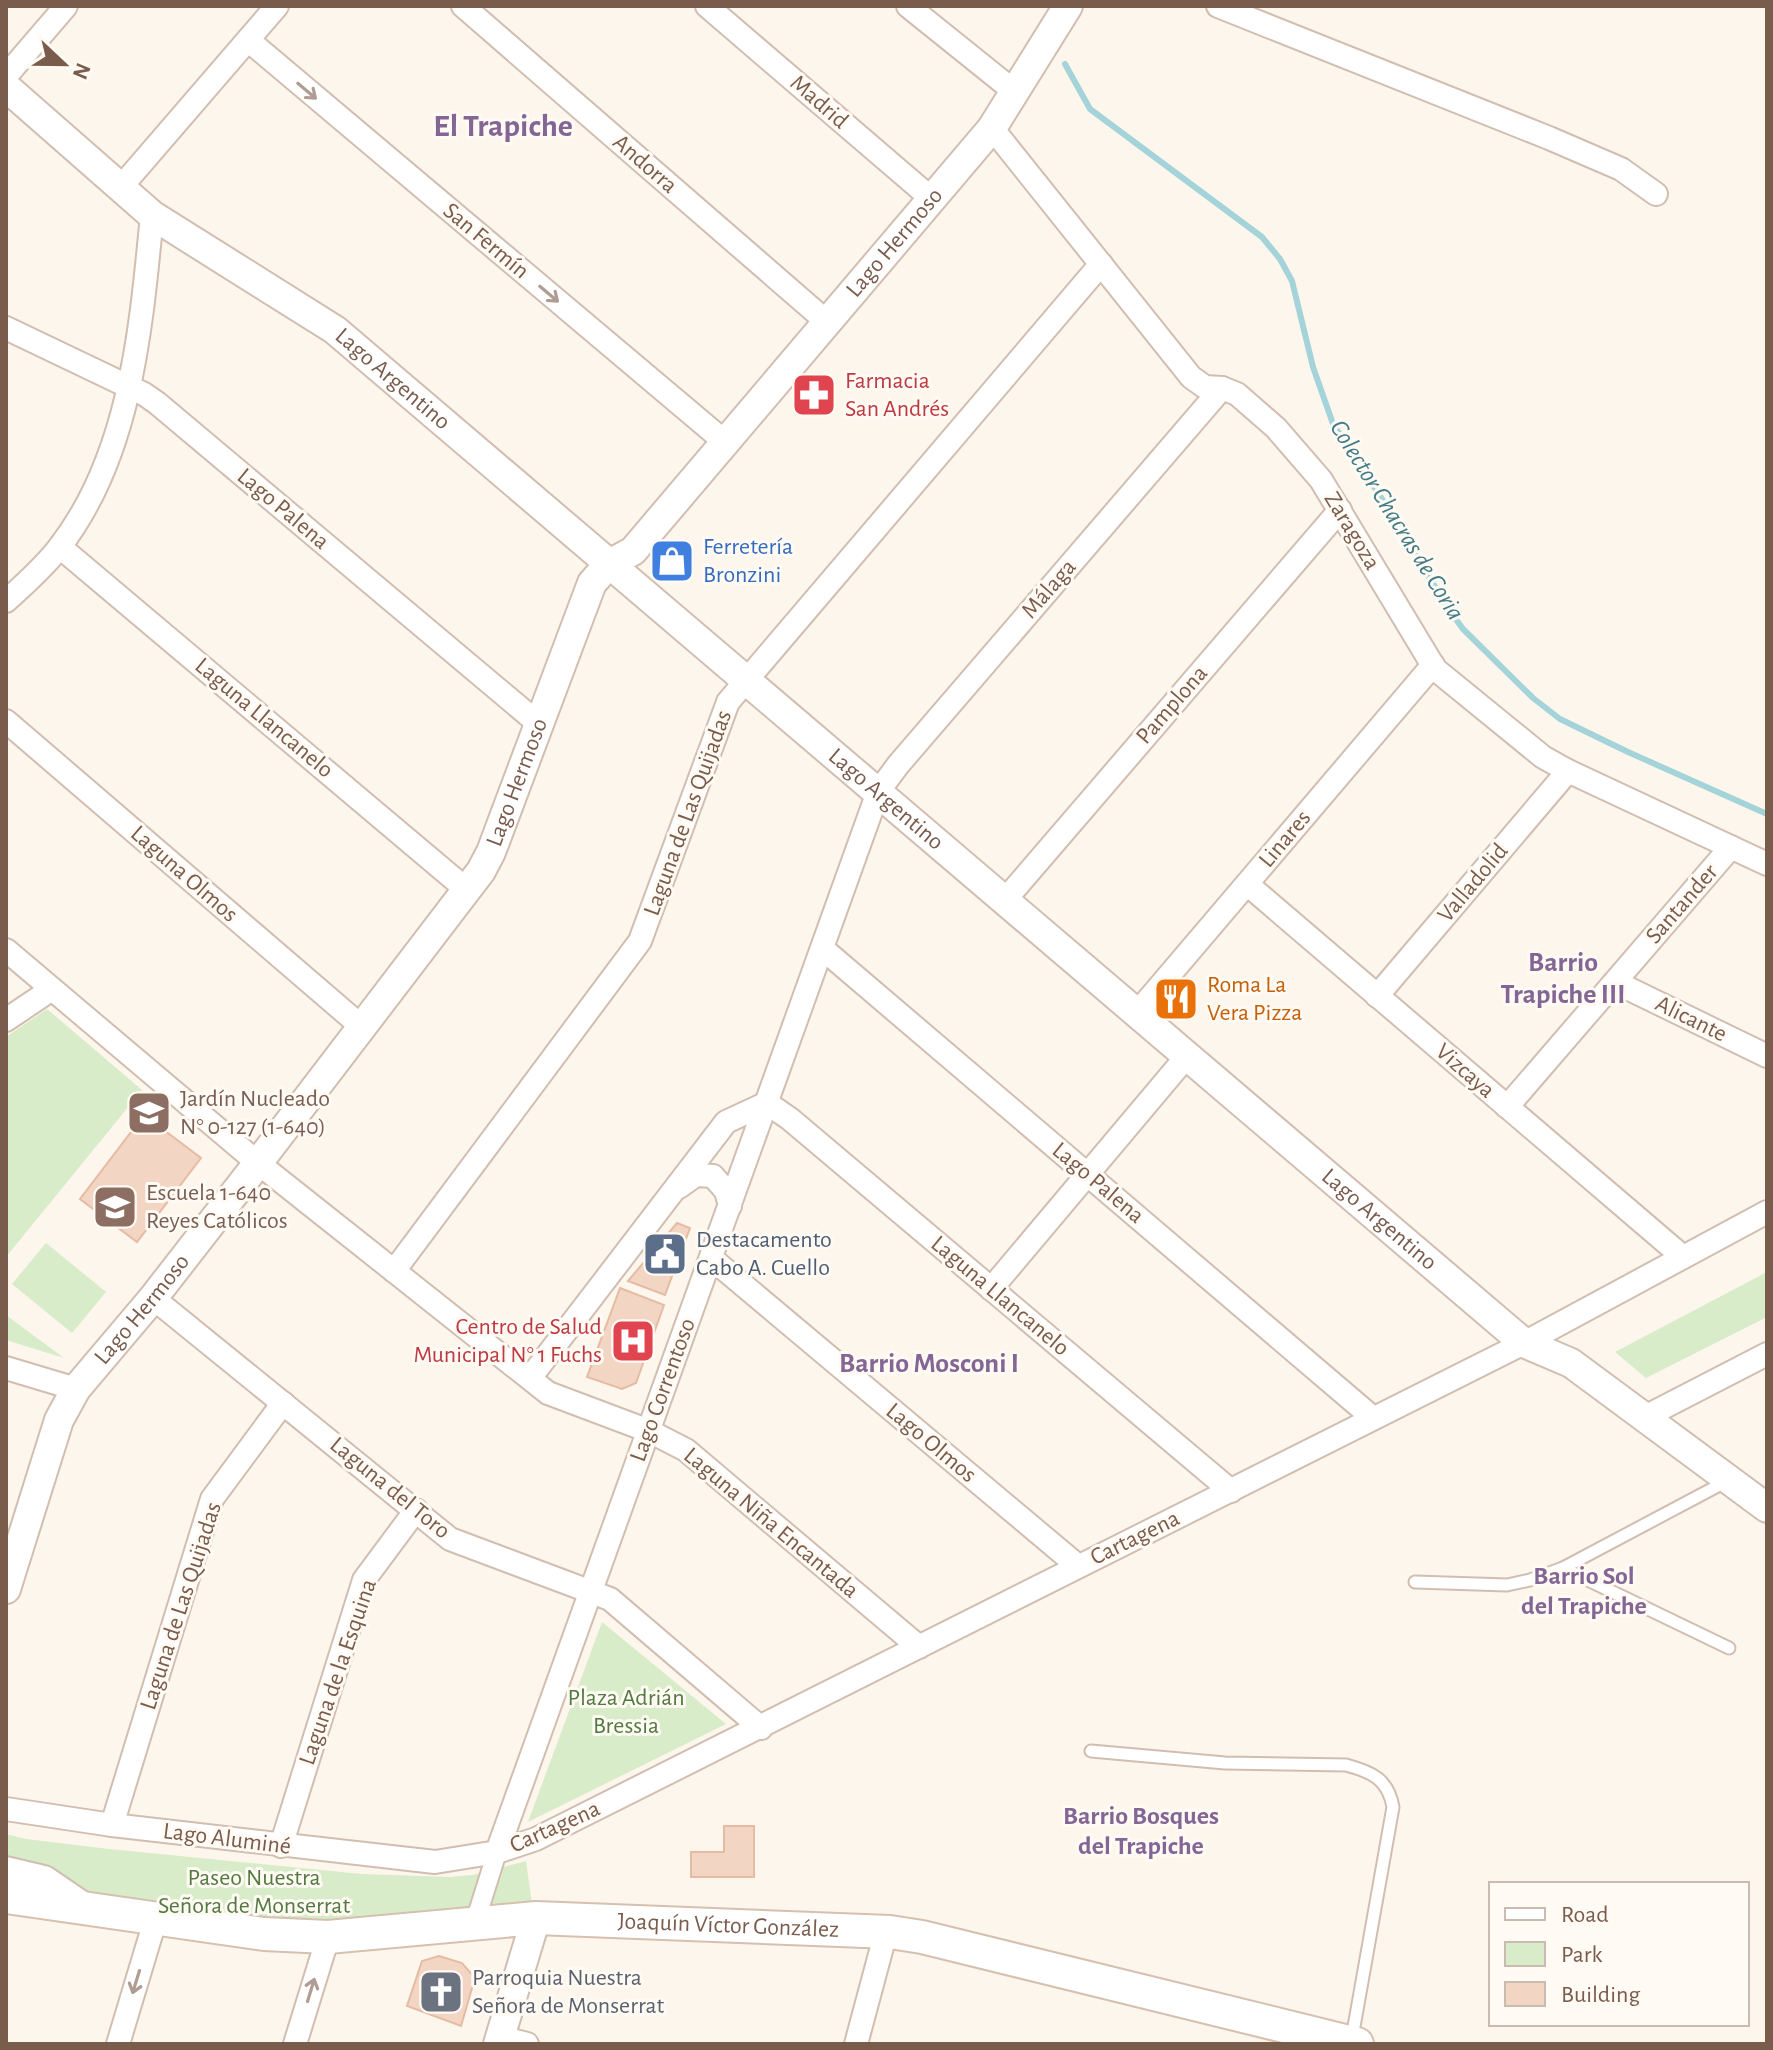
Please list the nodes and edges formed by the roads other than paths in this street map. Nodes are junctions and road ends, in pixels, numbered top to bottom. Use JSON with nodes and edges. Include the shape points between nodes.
{"nodes":[{"id":1,"x":66,"y":6,"type":"edge"},
{"id":2,"x":277,"y":6,"type":"edge"},
{"id":3,"x":463,"y":6,"type":"edge"},
{"id":4,"x":707,"y":6,"type":"edge"},
{"id":5,"x":908,"y":6,"type":"edge"},
{"id":6,"x":1068,"y":6,"type":"edge"},
{"id":7,"x":1218,"y":6,"type":"edge"},
{"id":8,"x":248,"y":40,"type":"junction"},
{"id":9,"x":6,"y":76,"type":"edge"},
{"id":10,"x":6,"y":87,"type":"edge"},
{"id":11,"x":1015,"y":92,"type":"junction"},
{"id":12,"x":992,"y":128,"type":"junction"},
{"id":13,"x":121,"y":187,"type":"junction"},
{"id":14,"x":1656,"y":194,"type":"dead end"},
{"id":15,"x":932,"y":199,"type":"junction"},
{"id":16,"x":152,"y":215,"type":"junction"},
{"id":17,"x":1101,"y":264,"type":"junction"},
{"id":18,"x":827,"y":322,"type":"junction"},
{"id":19,"x":6,"y":328,"type":"edge"},
{"id":20,"x":128,"y":386,"type":"junction"},
{"id":21,"x":1222,"y":388,"type":"junction"},
{"id":22,"x":725,"y":442,"type":"junction"},
{"id":23,"x":1340,"y":510,"type":"junction"},
{"id":24,"x":60,"y":547,"type":"junction"},
{"id":25,"x":609,"y":564,"type":"junction"},
{"id":26,"x":6,"y":601,"type":"edge"},
{"id":27,"x":1433,"y":665,"type":"junction"},
{"id":28,"x":746,"y":679,"type":"junction"},
{"id":29,"x":6,"y":721,"type":"edge"},
{"id":30,"x":539,"y":724,"type":"junction"},
{"id":31,"x":1568,"y":771,"type":"junction"},
{"id":32,"x":878,"y":792,"type":"junction"},
{"id":33,"x":1731,"y":847,"type":"junction"},
{"id":34,"x":1767,"y":864,"type":"edge"},
{"id":35,"x":1247,"y":884,"type":"junction"},
{"id":36,"x":467,"y":890,"type":"junction"},
{"id":37,"x":1005,"y":900,"type":"junction"},
{"id":38,"x":823,"y":949,"type":"junction"},
{"id":39,"x":6,"y":950,"type":"edge"},
{"id":40,"x":1615,"y":982,"type":"junction"},
{"id":41,"x":52,"y":989,"type":"junction"},
{"id":42,"x":1377,"y":996,"type":"junction"},
{"id":43,"x":1137,"y":1013,"type":"junction"},
{"id":44,"x":6,"y":1020,"type":"edge"},
{"id":45,"x":362,"y":1027,"type":"junction"},
{"id":46,"x":1187,"y":1056,"type":"junction"},
{"id":47,"x":1767,"y":1056,"type":"edge"},
{"id":48,"x":767,"y":1103,"type":"junction"},
{"id":49,"x":1507,"y":1107,"type":"junction"},
{"id":50,"x":258,"y":1163,"type":"junction"},
{"id":51,"x":1087,"y":1174,"type":"junction"},
{"id":52,"x":671,"y":1193,"type":"junction"},
{"id":53,"x":730,"y":1206,"type":"junction"},
{"id":54,"x":1767,"y":1212,"type":"edge"},
{"id":55,"x":1683,"y":1257,"type":"junction"},
{"id":56,"x":711,"y":1258,"type":"junction"},
{"id":57,"x":394,"y":1271,"type":"junction"},
{"id":58,"x":991,"y":1289,"type":"junction"},
{"id":59,"x":153,"y":1298,"type":"junction"},
{"id":60,"x":1524,"y":1343,"type":"junction"},
{"id":61,"x":1767,"y":1354,"type":"edge"},
{"id":62,"x":6,"y":1368,"type":"edge"},
{"id":63,"x":530,"y":1378,"type":"junction"},
{"id":64,"x":76,"y":1389,"type":"junction"},
{"id":65,"x":283,"y":1403,"type":"junction"},
{"id":66,"x":1645,"y":1417,"type":"junction"},
{"id":67,"x":1373,"y":1418,"type":"junction"},
{"id":68,"x":649,"y":1431,"type":"junction"},
{"id":69,"x":1731,"y":1479,"type":"junction"},
{"id":70,"x":1231,"y":1491,"type":"junction"},
{"id":71,"x":1767,"y":1508,"type":"edge"},
{"id":72,"x":416,"y":1510,"type":"junction"},
{"id":73,"x":1078,"y":1566,"type":"junction"},
{"id":74,"x":1563,"y":1568,"type":"junction"},
{"id":75,"x":1415,"y":1582,"type":"dead end"},
{"id":76,"x":6,"y":1589,"type":"edge"},
{"id":77,"x":589,"y":1590,"type":"junction"},
{"id":78,"x":919,"y":1647,"type":"junction"},
{"id":79,"x":1729,"y":1648,"type":"dead end"},
{"id":80,"x":761,"y":1728,"type":"junction"},
{"id":81,"x":1091,"y":1751,"type":"dead end"},
{"id":82,"x":6,"y":1809,"type":"edge"},
{"id":83,"x":112,"y":1825,"type":"junction"},
{"id":84,"x":281,"y":1846,"type":"junction"},
{"id":85,"x":497,"y":1852,"type":"junction"},
{"id":86,"x":6,"y":1871,"type":"edge"},
{"id":87,"x":6,"y":1897,"type":"edge"},
{"id":88,"x":88,"y":1910,"type":"junction"},
{"id":89,"x":536,"y":1918,"type":"junction"},
{"id":90,"x":155,"y":1921,"type":"junction"},
{"id":91,"x":475,"y":1922,"type":"junction"},
{"id":92,"x":886,"y":1932,"type":"junction"},
{"id":93,"x":328,"y":1937,"type":"junction"},
{"id":94,"x":1318,"y":2039,"type":"edge"},
{"id":95,"x":508,"y":2042,"type":"edge"},
{"id":96,"x":1354,"y":2043,"type":"edge"},
{"id":97,"x":118,"y":2044,"type":"edge"},
{"id":98,"x":295,"y":2044,"type":"edge"},
{"id":99,"x":856,"y":2044,"type":"edge"}],
"edges":[{"from":1,"to":9,"type":"street"},
{"from":2,"to":8,"type":"street"},
{"from":3,"to":18,"type":"street","name":"Andorra"},
{"from":4,"to":15,"type":"street","name":"Madrid"},
{"from":5,"to":11,"type":"street"},
{"from":6,"to":11,"type":"street","name":"Lago Hermoso"},
{"from":7,"to":14,"type":"street","via":[[1549,138],[1621,169]]},
{"from":8,"to":13,"type":"street"},
{"from":8,"to":22,"type":"street","name":"San Fermín","one_way":true},
{"from":10,"to":13,"type":"street","name":"Lago Argentino"},
{"from":11,"to":12,"type":"street","name":"Lago Hermoso"},
{"from":12,"to":15,"type":"street","name":"Lago Hermoso"},
{"from":12,"to":17,"type":"street","name":"Zaragoza"},
{"from":13,"to":16,"type":"street","name":"Lago Argentino"},
{"from":15,"to":18,"type":"street","name":"Lago Hermoso"},
{"from":16,"to":20,"type":"street","via":[[142,319]]},
{"from":16,"to":25,"type":"street","name":"Lago Argentino","via":[[335,330]]},
{"from":17,"to":21,"type":"street","name":"Zaragoza","via":[[1191,377],[1205,387]]},
{"from":17,"to":28,"type":"street","name":"Laguna de Las Quijadas"},
{"from":18,"to":22,"type":"street","name":"Lago Hermoso"},
{"from":19,"to":20,"type":"street","name":"Lago Palena"},
{"from":20,"to":24,"type":"street","via":[[100,473]]},
{"from":20,"to":30,"type":"street","name":"Lago Palena","via":[[157,403]]},
{"from":21,"to":23,"type":"street","name":"Zaragoza","via":[[1244,399],[1276,428]]},
{"from":21,"to":32,"type":"street","name":"Málaga"},
{"from":22,"to":25,"type":"street","name":"Lago Hermoso","via":[[633,551]]},
{"from":23,"to":27,"type":"street","name":"Zaragoza"},
{"from":23,"to":37,"type":"street","name":"Pamplona"},
{"from":24,"to":26,"type":"street"},
{"from":24,"to":36,"type":"street","name":"Laguna Llancanelo"},
{"from":25,"to":28,"type":"street","name":"Lago Argentino"},
{"from":25,"to":30,"type":"street","name":"Lago Hermoso","via":[[592,583]]},
{"from":27,"to":31,"type":"street","name":"Zaragoza","via":[[1532,748]]},
{"from":27,"to":35,"type":"street","name":"Linares"},
{"from":28,"to":32,"type":"street","name":"Lago Argentino"},
{"from":28,"to":57,"type":"street","name":"Laguna de Las Quijadas","via":[[728,702],[640,941]]},
{"from":29,"to":45,"type":"street","name":"Laguna Olmos"},
{"from":30,"to":36,"type":"street","name":"Lago Hermoso","via":[[491,852]]},
{"from":31,"to":33,"type":"street","name":"Zaragoza"},
{"from":31,"to":42,"type":"street","name":"Valladolid"},
{"from":32,"to":37,"type":"street","name":"Lago Argentino"},
{"from":32,"to":38,"type":"street","name":"Lago Correntoso"},
{"from":33,"to":34,"type":"street","name":"Zaragoza"},
{"from":33,"to":40,"type":"street","name":"Santander"},
{"from":35,"to":42,"type":"street","name":"Vizcaya"},
{"from":35,"to":43,"type":"street","name":"Linares"},
{"from":36,"to":45,"type":"street","name":"Lago Hermoso"},
{"from":37,"to":43,"type":"street","name":"Lago Argentino"},
{"from":38,"to":48,"type":"street","name":"Lago Correntoso"},
{"from":38,"to":51,"type":"street","name":"Lago Palena"},
{"from":39,"to":41,"type":"street","name":"Laguna Niña Encantada"},
{"from":40,"to":47,"type":"street","name":"Alicante"},
{"from":40,"to":49,"type":"street","name":"Santander"},
{"from":41,"to":44,"type":"street"},
{"from":41,"to":50,"type":"street","name":"Laguna Niña Encantada"},
{"from":42,"to":49,"type":"street","name":"Vizcaya"},
{"from":43,"to":46,"type":"street","name":"Lago Argentino"},
{"from":45,"to":50,"type":"street","name":"Lago Hermoso"},
{"from":46,"to":51,"type":"street"},
{"from":46,"to":60,"type":"street","name":"Lago Argentino"},
{"from":48,"to":52,"type":"street","via":[[726,1122]]},
{"from":48,"to":53,"type":"street","name":"Lago Correntoso"},
{"from":48,"to":58,"type":"street","name":"Laguna Llancanelo"},
{"from":49,"to":55,"type":"street","name":"Vizcaya"},
{"from":50,"to":57,"type":"street","name":"Laguna Niña Encantada"},
{"from":50,"to":59,"type":"street","name":"Lago Hermoso"},
{"from":51,"to":58,"type":"street"},
{"from":51,"to":67,"type":"street","name":"Lago Palena"},
{"from":52,"to":53,"type":"street","via":[[689,1178],[705,1174],[726,1191]]},
{"from":52,"to":63,"type":"street"},
{"from":53,"to":56,"type":"street","name":"Lago Correntoso"},
{"from":54,"to":55,"type":"street","name":"Cartagena"},
{"from":55,"to":60,"type":"street","name":"Cartagena"},
{"from":56,"to":68,"type":"street","name":"Lago Correntoso"},
{"from":56,"to":73,"type":"street","name":"Lago Olmos"},
{"from":57,"to":63,"type":"street","name":"Laguna Niña Encantada"},
{"from":58,"to":70,"type":"street","name":"Laguna Llancanelo"},
{"from":59,"to":64,"type":"street","name":"Lago Hermoso"},
{"from":59,"to":65,"type":"street","name":"Laguna del Toro"},
{"from":60,"to":66,"type":"street","name":"Lago Argentino","via":[[1571,1363]]},
{"from":60,"to":67,"type":"street","name":"Cartagena"},
{"from":61,"to":66,"type":"street"},
{"from":62,"to":64,"type":"street"},
{"from":63,"to":68,"type":"street","name":"Laguna Niña Encantada","via":[[548,1393]]},
{"from":64,"to":76,"type":"street","name":"Lago Hermoso","via":[[59,1420]]},
{"from":65,"to":72,"type":"street","name":"Laguna del Toro"},
{"from":65,"to":83,"type":"street","name":"Laguna de Las Quijadas","via":[[212,1499]]},
{"from":66,"to":69,"type":"street","name":"Lago Argentino"},
{"from":67,"to":70,"type":"street","name":"Cartagena"},
{"from":68,"to":77,"type":"street","name":"Lago Correntoso"},
{"from":68,"to":78,"type":"street","name":"Laguna Niña Encantada","via":[[686,1450]]},
{"from":69,"to":71,"type":"street","name":"Lago Argentino"},
{"from":69,"to":74,"type":"lane"},
{"from":70,"to":73,"type":"street","name":"Cartagena"},
{"from":72,"to":77,"type":"street","name":"Laguna del Toro","via":[[450,1539]]},
{"from":72,"to":84,"type":"street","name":"Laguna de la Esquina","via":[[364,1580]]},
{"from":73,"to":78,"type":"street","name":"Cartagena"},
{"from":74,"to":75,"type":"lane","via":[[1507,1585]]},
{"from":74,"to":79,"type":"lane"},
{"from":77,"to":80,"type":"street","name":"Laguna del Toro","via":[[625,1610]]},
{"from":77,"to":85,"type":"street","name":"Lago Correntoso"},
{"from":78,"to":80,"type":"street","name":"Cartagena"},
{"from":80,"to":85,"type":"street","name":"Cartagena","via":[[536,1839]]},
{"from":81,"to":96,"type":"lane","via":[[1225,1763],[1346,1765],[1379,1777],[1390,1791],[1393,1807]]},
{"from":82,"to":83,"type":"street","name":"Lago Aluminé"},
{"from":83,"to":84,"type":"street","name":"Lago Aluminé"},
{"from":84,"to":85,"type":"street","name":"Lago Aluminé","via":[[435,1862]]},
{"from":85,"to":91,"type":"street"},
{"from":86,"to":88,"type":"street","name":"Joaquín Víctor González","via":[[44,1880]]},
{"from":87,"to":88,"type":"main road","name":"Joaquín Víctor González"},
{"from":88,"to":90,"type":"main road","name":"Joaquín Víctor González"},
{"from":89,"to":91,"type":"main road","name":"Joaquín Víctor González"},
{"from":89,"to":92,"type":"main road","name":"Joaquín Víctor González"},
{"from":89,"to":95,"type":"street"},
{"from":90,"to":93,"type":"main road","name":"Joaquín Víctor González"},
{"from":90,"to":97,"type":"street","one_way":true},
{"from":91,"to":93,"type":"main road","name":"Joaquín Víctor González"},
{"from":92,"to":94,"type":"main road","name":"Joaquín Víctor González"},
{"from":92,"to":99,"type":"street"},
{"from":98,"to":93,"type":"street","one_way":true},
{"from":94,"to":96,"type":"main road","name":"Joaquín Víctor González"}]}
